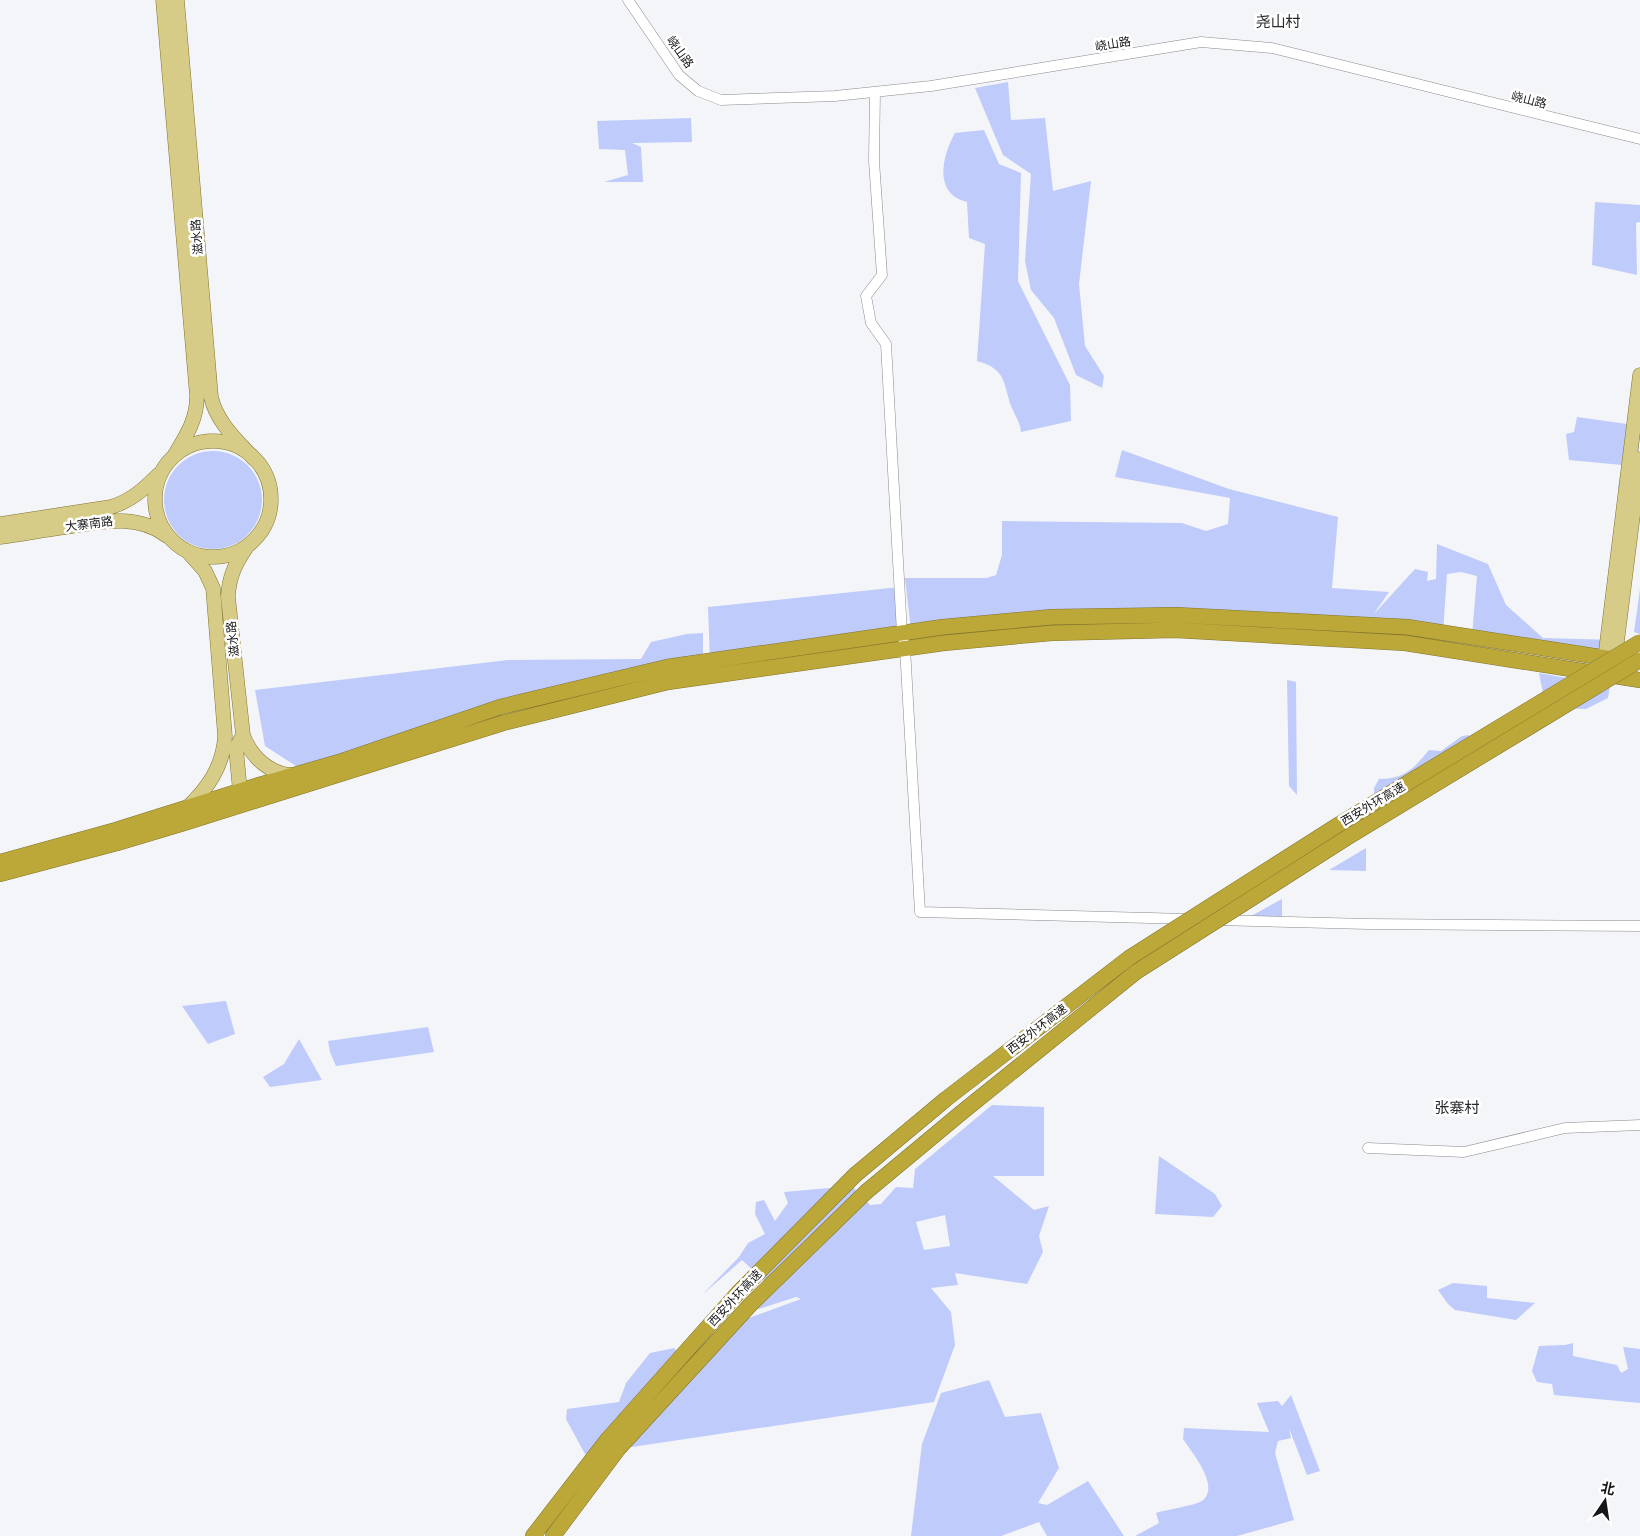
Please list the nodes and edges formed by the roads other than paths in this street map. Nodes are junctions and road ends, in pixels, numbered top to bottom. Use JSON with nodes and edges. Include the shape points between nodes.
{"nodes":[{"id":1,"x":163,"y":0,"type":"edge"},
{"id":2,"x":177,"y":0,"type":"edge"},
{"id":3,"x":628,"y":0,"type":"edge"},
{"id":4,"x":875,"y":92,"type":"junction"},
{"id":5,"x":1640,"y":139,"type":"edge"},
{"id":6,"x":1640,"y":375,"type":"edge"},
{"id":7,"x":174,"y":456,"type":"junction"},
{"id":8,"x":1640,"y":458,"type":"edge"},
{"id":9,"x":254,"y":459,"type":"junction"},
{"id":10,"x":162,"y":471,"type":"junction"},
{"id":11,"x":0,"y":524,"type":"edge"},
{"id":12,"x":0,"y":537,"type":"edge"},
{"id":13,"x":173,"y":542,"type":"junction"},
{"id":14,"x":246,"y":547,"type":"junction"},
{"id":15,"x":190,"y":553,"type":"junction"},
{"id":16,"x":902,"y":633,"type":"junction"},
{"id":17,"x":1640,"y":642,"type":"edge"},
{"id":18,"x":905,"y":648,"type":"junction"},
{"id":19,"x":1610,"y":659,"type":"junction"},
{"id":20,"x":1640,"y":662,"type":"edge"},
{"id":21,"x":1608,"y":675,"type":"junction"},
{"id":22,"x":1640,"y":680,"type":"edge"},
{"id":23,"x":243,"y":735,"type":"junction"},
{"id":24,"x":225,"y":736,"type":"junction"},
{"id":25,"x":236,"y":748,"type":"junction"},
{"id":26,"x":297,"y":775,"type":"junction"},
{"id":27,"x":240,"y":798,"type":"junction"},
{"id":28,"x":186,"y":809,"type":"junction"},
{"id":29,"x":0,"y":862,"type":"edge"},
{"id":30,"x":0,"y":874,"type":"edge"},
{"id":31,"x":1640,"y":926,"type":"edge"},
{"id":32,"x":1640,"y":1125,"type":"edge"},
{"id":33,"x":1368,"y":1148,"type":"dead end"},
{"id":34,"x":533,"y":1536,"type":"edge"},
{"id":35,"x":553,"y":1536,"type":"edge"}],
"edges":[{"from":1,"to":7,"type":"main road","name":"滋水路","via":[[197,396],[193,422]]},
{"from":2,"to":9,"type":"main road","name":"滋水路","via":[[211,397],[222,422]]},
{"from":3,"to":4,"type":"street","name":"峣山路","via":[[679,75],[698,92],[721,100]]},
{"from":4,"to":5,"type":"street","name":"峣山路","via":[[931,86],[1201,42],[1272,48]]},
{"from":4,"to":16,"type":"street","via":[[874,161],[882,274],[866,296],[871,323],[886,344]]},
{"from":6,"to":19,"type":"main road"},
{"from":7,"to":9,"type":"main road","via":[[189,446],[207,441],[226,442]]},
{"from":7,"to":10,"type":"main road"},
{"from":8,"to":19,"type":"main road"},
{"from":9,"to":14,"type":"main road","via":[[267,478],[272,496],[269,515],[261,533]]},
{"from":10,"to":11,"type":"main road","name":"大寨南路","via":[[122,504]]},
{"from":10,"to":13,"type":"main road","via":[[156,488],[155,507],[161,526]]},
{"from":12,"to":13,"type":"main road","name":"大寨南路","via":[[113,520],[145,524]]},
{"from":13,"to":15,"type":"main road"},
{"from":14,"to":15,"type":"main road","via":[[228,556]]},
{"from":14,"to":23,"type":"main road","name":"滋水路","via":[[230,577],[228,597]]},
{"from":15,"to":24,"type":"main road","name":"滋水路","via":[[205,570],[213,588]]},
{"from":16,"to":18,"type":"street"},
{"from":16,"to":19,"type":"highway","via":[[1052,617],[1176,614],[1407,627]]},
{"from":16,"to":26,"type":"highway","via":[[667,667],[500,707]]},
{"from":17,"to":34,"type":"highway","name":"西安外环高速","bridge":true,"via":[[1338,825],[1129,958],[946,1099],[855,1175],[730,1302],[608,1439]]},
{"from":18,"to":21,"type":"highway","via":[[1052,633],[1175,630],[1405,643]]},
{"from":18,"to":27,"type":"highway","via":[[668,682],[503,722]]},
{"from":18,"to":31,"type":"street","via":[[920,912],[1368,924]]},
{"from":19,"to":20,"type":"highway"},
{"from":19,"to":21,"type":"main road"},
{"from":20,"to":35,"type":"highway","name":"西安外环高速","bridge":true,"via":[[1348,837],[1136,972],[866,1192],[751,1304],[619,1448]]},
{"from":21,"to":22,"type":"highway"},
{"from":23,"to":25,"type":"main road"},
{"from":23,"to":26,"type":"main road","via":[[250,750],[264,764],[285,774]]},
{"from":24,"to":25,"type":"main road"},
{"from":24,"to":28,"type":"main road","name":"滋水路","via":[[214,777]]},
{"from":25,"to":27,"type":"main road"},
{"from":26,"to":27,"type":"highway"},
{"from":27,"to":28,"type":"highway"},
{"from":27,"to":30,"type":"highway","via":[[117,843]]},
{"from":28,"to":29,"type":"highway"},
{"from":32,"to":33,"type":"street","via":[[1564,1128],[1464,1152]]}]}
